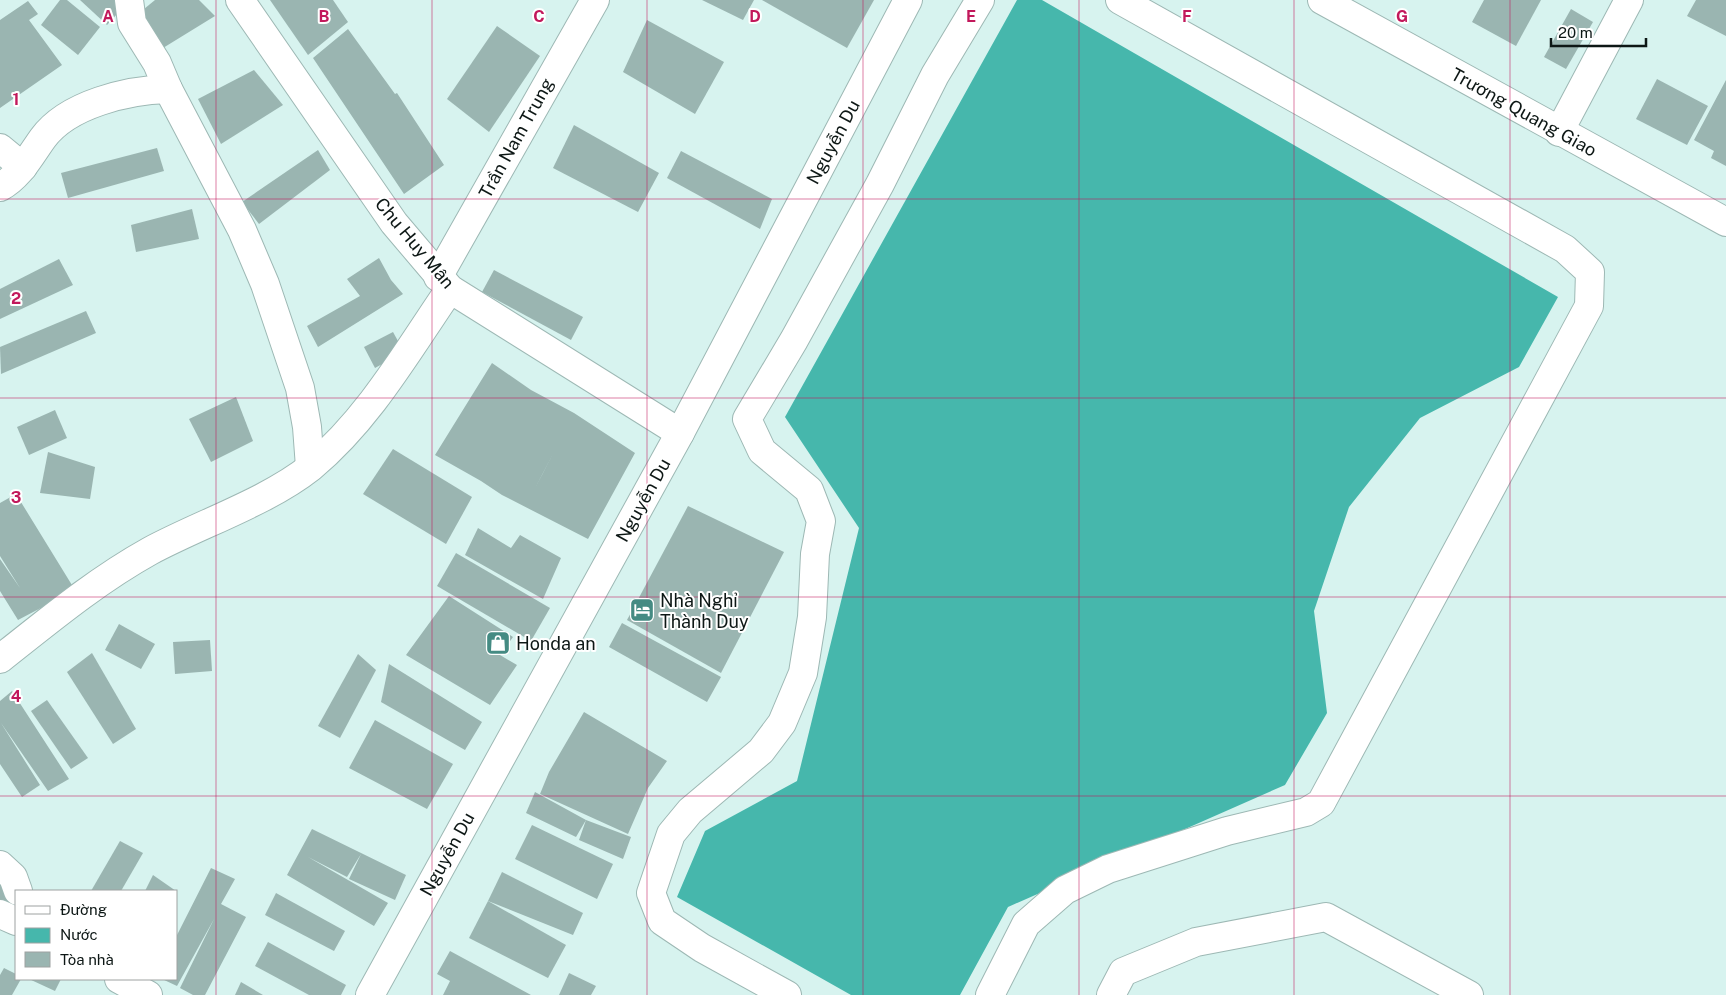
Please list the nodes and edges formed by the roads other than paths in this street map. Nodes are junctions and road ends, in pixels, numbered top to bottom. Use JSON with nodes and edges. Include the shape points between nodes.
{"nodes":[{"id":1,"x":129,"y":0,"type":"edge"},
{"id":2,"x":240,"y":0,"type":"edge"},
{"id":3,"x":595,"y":0,"type":"edge"},
{"id":4,"x":908,"y":0,"type":"edge"},
{"id":5,"x":980,"y":0,"type":"edge"},
{"id":6,"x":1120,"y":0,"type":"edge"},
{"id":7,"x":1322,"y":0,"type":"edge"},
{"id":8,"x":1629,"y":0,"type":"edge"},
{"id":9,"x":168,"y":89,"type":"junction"},
{"id":10,"x":1559,"y":132,"type":"junction"},
{"id":11,"x":0,"y":148,"type":"edge"},
{"id":12,"x":23,"y":167,"type":"junction"},
{"id":13,"x":0,"y":187,"type":"edge"},
{"id":14,"x":1726,"y":222,"type":"edge"},
{"id":15,"x":444,"y":283,"type":"junction"},
{"id":16,"x":680,"y":433,"type":"junction"},
{"id":17,"x":310,"y":467,"type":"junction"},
{"id":18,"x":0,"y":659,"type":"edge"},
{"id":19,"x":0,"y":865,"type":"edge"},
{"id":20,"x":11,"y":909,"type":"edge"},
{"id":21,"x":121,"y":980,"type":"edge"},
{"id":22,"x":148,"y":995,"type":"edge"},
{"id":23,"x":370,"y":995,"type":"edge"},
{"id":24,"x":787,"y":995,"type":"edge"},
{"id":25,"x":990,"y":995,"type":"edge"},
{"id":26,"x":1111,"y":995,"type":"edge"},
{"id":27,"x":1469,"y":995,"type":"edge"}],
"edges":[{"from":1,"to":9,"type":"street","via":[[132,23],[158,63]]},
{"from":2,"to":15,"type":"street","name":"Chu Huy Mân","via":[[394,223]]},
{"from":3,"to":15,"type":"street","name":"Trần Nam Trung"},
{"from":4,"to":16,"type":"street","name":"Nguyễn Du"},
{"from":5,"to":24,"type":"street","via":[[935,75],[880,184],[747,419],[762,451],[809,490],[821,521],[803,673],[782,723],[761,751],[690,811],[671,834],[651,893],[662,921],[702,948]]},
{"from":6,"to":25,"type":"street","via":[[1565,249],[1590,272],[1589,306],[1321,803],[1306,812],[1227,832],[1108,869],[1065,890],[1026,924]]},
{"from":7,"to":10,"type":"street","name":"Trương Quang Giao"},
{"from":8,"to":10,"type":"street"},
{"from":9,"to":12,"type":"street","via":[[145,89],[80,108],[61,119],[44,136]]},
{"from":9,"to":17,"type":"street","via":[[242,230],[265,284],[300,388]]},
{"from":10,"to":14,"type":"street","name":"Trương Quang Giao"},
{"from":11,"to":12,"type":"street"},
{"from":12,"to":13,"type":"street","via":[[10,182]]},
{"from":15,"to":16,"type":"street","name":"Chu Huy Mân"},
{"from":15,"to":17,"type":"street","name":"Trần Nam Trung","via":[[360,419]]},
{"from":16,"to":23,"type":"street","name":"Nguyễn Du"},
{"from":17,"to":18,"type":"street","name":"Trần Nam Trung","via":[[263,496],[150,551],[89,589]]},
{"from":19,"to":20,"type":"street","via":[[13,878]]},
{"from":21,"to":22,"type":"street"},
{"from":26,"to":27,"type":"street","via":[[1123,972],[1196,942],[1326,917]]}]}
